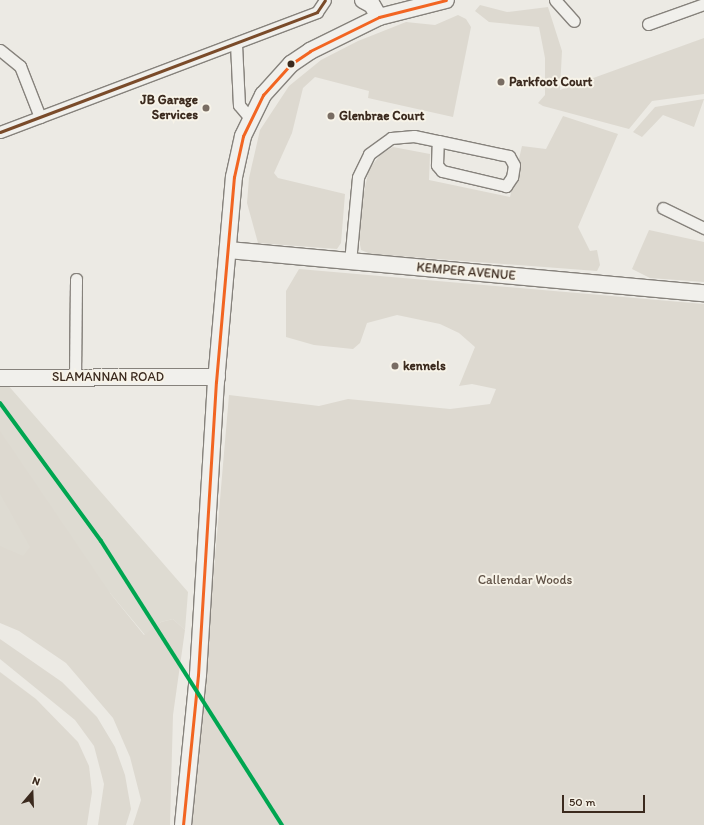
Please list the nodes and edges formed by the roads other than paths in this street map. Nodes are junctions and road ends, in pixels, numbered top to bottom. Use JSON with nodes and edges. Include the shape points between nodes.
{"nodes":[{"id":1,"x":325,"y":0,"type":"edge"},
{"id":2,"x":363,"y":0,"type":"edge"},
{"id":3,"x":446,"y":0,"type":"edge"},
{"id":4,"x":555,"y":0,"type":"edge"},
{"id":5,"x":704,"y":4,"type":"edge"},
{"id":6,"x":379,"y":17,"type":"junction"},
{"id":7,"x":574,"y":21,"type":"dead end"},
{"id":8,"x":648,"y":24,"type":"dead end"},
{"id":9,"x":236,"y":44,"type":"junction"},
{"id":10,"x":0,"y":50,"type":"edge"},
{"id":11,"x":40,"y":117,"type":"junction"},
{"id":12,"x":250,"y":118,"type":"junction"},
{"id":13,"x":0,"y":132,"type":"edge"},
{"id":14,"x":438,"y":141,"type":"junction"},
{"id":15,"x":663,"y":208,"type":"dead end"},
{"id":16,"x":704,"y":228,"type":"edge"},
{"id":17,"x":228,"y":250,"type":"junction"},
{"id":18,"x":350,"y":262,"type":"junction"},
{"id":19,"x":76,"y":278,"type":"dead end"},
{"id":20,"x":704,"y":293,"type":"edge"},
{"id":21,"x":75,"y":377,"type":"junction"},
{"id":22,"x":217,"y":377,"type":"junction"},
{"id":23,"x":0,"y":378,"type":"edge"},
{"id":24,"x":183,"y":825,"type":"edge"}],
"edges":[{"from":1,"to":9,"type":"street","via":[[317,12]]},
{"from":2,"to":6,"type":"main road","via":[[372,5]]},
{"from":3,"to":6,"type":"main road"},
{"from":4,"to":7,"type":"street"},
{"from":5,"to":8,"type":"street"},
{"from":6,"to":12,"type":"main road","via":[[334,37],[291,64],[263,95]]},
{"from":9,"to":11,"type":"street"},
{"from":9,"to":12,"type":"street","via":[[239,105]]},
{"from":10,"to":11,"type":"street","via":[[20,66]]},
{"from":11,"to":13,"type":"street"},
{"from":12,"to":17,"type":"main road","via":[[234,177]]},
{"from":14,"to":14,"type":"street","via":[[437,165],[442,171],[506,186],[512,177],[514,165],[509,156]]},
{"from":14,"to":18,"type":"street","via":[[414,136],[391,138],[370,154],[358,177]]},
{"from":15,"to":16,"type":"street"},
{"from":17,"to":18,"type":"main road","name":"KEMPER AVENUE"},
{"from":17,"to":22,"type":"main road"},
{"from":18,"to":20,"type":"main road","name":"KEMPER AVENUE"},
{"from":19,"to":21,"type":"street"},
{"from":21,"to":22,"type":"main road","name":"SLAMANNAN ROAD"},
{"from":21,"to":23,"type":"main road","name":"SLAMANNAN ROAD"},
{"from":22,"to":24,"type":"main road","via":[[198,675]]}]}
